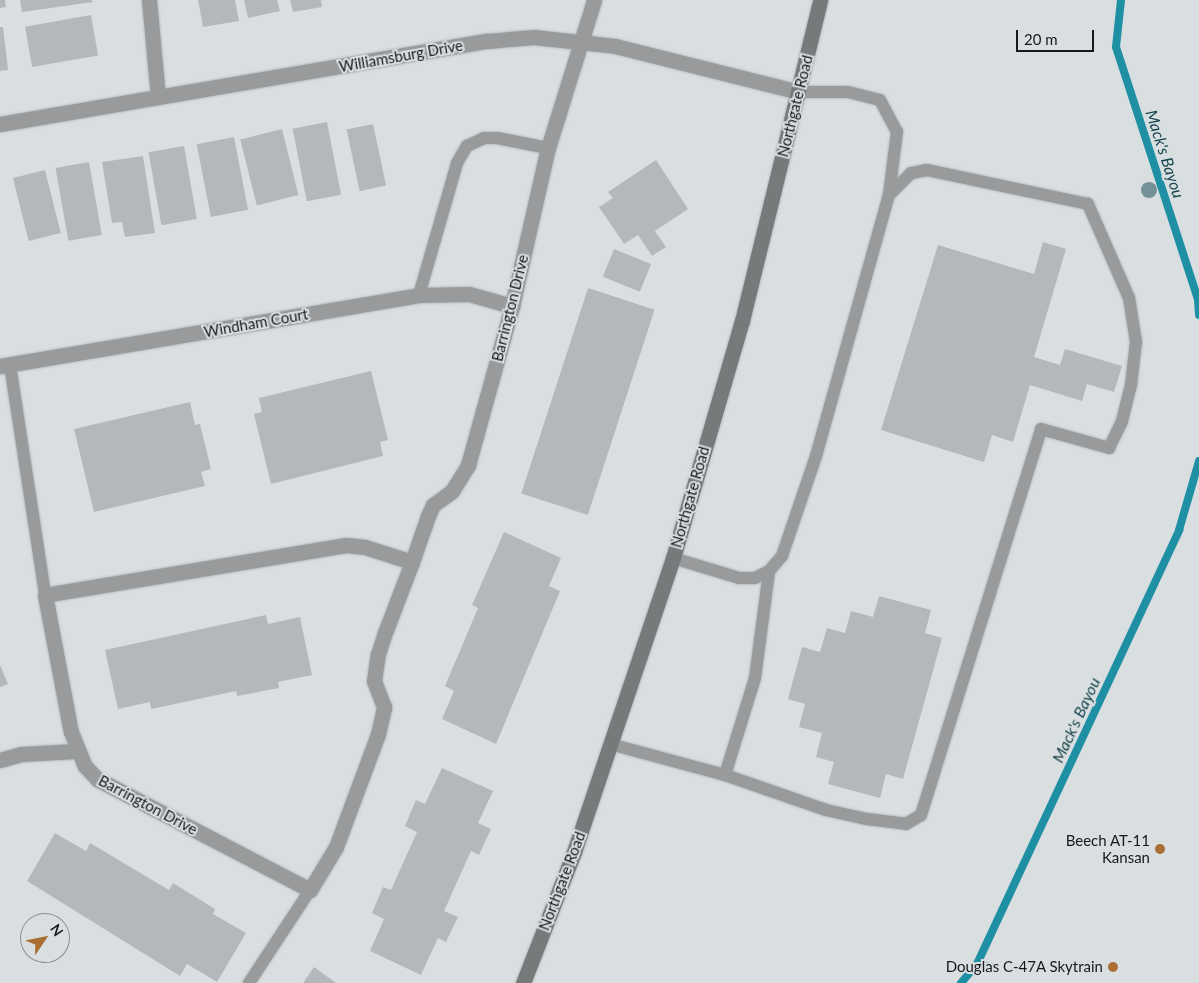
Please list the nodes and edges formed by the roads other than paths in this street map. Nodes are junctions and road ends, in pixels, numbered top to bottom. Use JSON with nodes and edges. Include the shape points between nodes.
{"nodes":[{"id":1,"x":149,"y":0,"type":"edge"},
{"id":2,"x":594,"y":0,"type":"edge"},
{"id":3,"x":820,"y":0,"type":"edge"},
{"id":4,"x":583,"y":40,"type":"junction"},
{"id":5,"x":800,"y":92,"type":"junction"},
{"id":6,"x":158,"y":97,"type":"junction"},
{"id":7,"x":0,"y":124,"type":"edge"},
{"id":8,"x":548,"y":148,"type":"junction"},
{"id":9,"x":889,"y":195,"type":"junction"},
{"id":10,"x":419,"y":295,"type":"junction"},
{"id":11,"x":512,"y":306,"type":"junction"},
{"id":12,"x":5,"y":365,"type":"edge"},
{"id":13,"x":673,"y":558,"type":"junction"},
{"id":14,"x":412,"y":562,"type":"junction"},
{"id":15,"x":769,"y":571,"type":"junction"},
{"id":16,"x":45,"y":595,"type":"junction"},
{"id":17,"x":610,"y":744,"type":"junction"},
{"id":18,"x":76,"y":751,"type":"junction"},
{"id":19,"x":0,"y":760,"type":"edge"},
{"id":20,"x":725,"y":775,"type":"junction"},
{"id":21,"x":310,"y":890,"type":"junction"},
{"id":22,"x":249,"y":983,"type":"edge"},
{"id":23,"x":523,"y":983,"type":"edge"}],
"edges":[{"from":1,"to":6,"type":"street"},
{"from":2,"to":4,"type":"street","name":"Barrington Drive"},
{"from":3,"to":5,"type":"main road","name":"Northgate Road"},
{"from":4,"to":5,"type":"street","name":"Williamsburg Drive"},
{"from":4,"to":6,"type":"street","name":"Williamsburg Drive","via":[[534,37],[487,41]]},
{"from":4,"to":8,"type":"street","name":"Barrington Drive"},
{"from":5,"to":9,"type":"lane","via":[[847,92],[880,100],[897,132]]},
{"from":5,"to":13,"type":"main road","name":"Northgate Road","via":[[742,321]]},
{"from":6,"to":7,"type":"street","name":"Williamsburg Drive"},
{"from":8,"to":10,"type":"lane","via":[[497,138],[484,138],[468,146],[454,171]]},
{"from":8,"to":11,"type":"street","name":"Barrington Drive"},
{"from":9,"to":15,"type":"lane","via":[[792,534],[782,556]]},
{"from":9,"to":20,"type":"lane","via":[[911,173],[927,170],[1088,204],[1129,298],[1136,342],[1131,385],[1122,421],[1109,448],[1041,429],[920,815],[906,824],[867,820],[826,810]]},
{"from":10,"to":11,"type":"street","name":"Windham Court","via":[[469,294]]},
{"from":10,"to":12,"type":"street","name":"Windham Court"},
{"from":11,"to":14,"type":"street","name":"Barrington Drive","via":[[468,465],[452,491],[433,505]]},
{"from":12,"to":16,"type":"lane"},
{"from":13,"to":15,"type":"lane","via":[[739,578],[755,578]]},
{"from":13,"to":17,"type":"main road","name":"Northgate Road"},
{"from":14,"to":16,"type":"street","via":[[365,547],[346,545]]},
{"from":14,"to":21,"type":"street","name":"Barrington Drive","via":[[375,669],[374,681],[384,707],[378,734],[336,847]]},
{"from":15,"to":20,"type":"lane","via":[[754,678]]},
{"from":16,"to":18,"type":"street","name":"Barrington Drive"},
{"from":17,"to":20,"type":"lane"},
{"from":17,"to":23,"type":"main road","name":"Northgate Road","via":[[574,852]]},
{"from":18,"to":19,"type":"street","via":[[21,754]]},
{"from":18,"to":21,"type":"street","name":"Barrington Drive","via":[[97,779]]},
{"from":21,"to":22,"type":"lane"}]}
